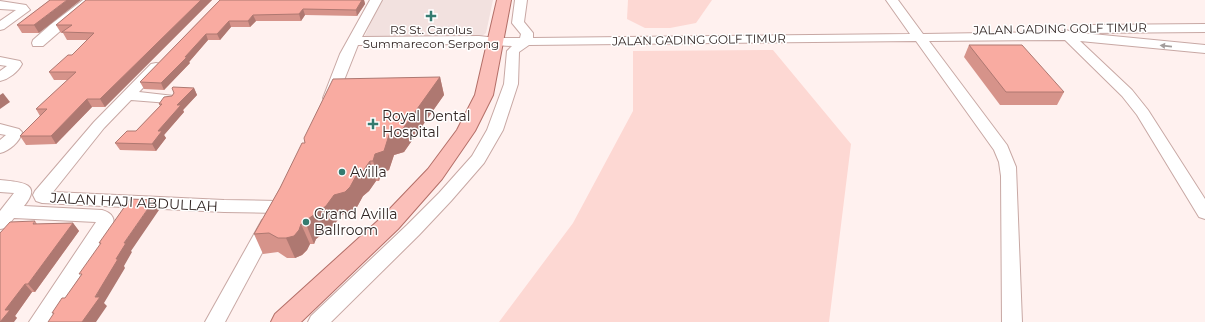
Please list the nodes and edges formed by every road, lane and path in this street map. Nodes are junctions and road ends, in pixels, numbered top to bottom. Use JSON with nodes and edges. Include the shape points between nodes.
{"nodes":[{"id":1,"x":90,"y":0,"type":"edge"},
{"id":2,"x":376,"y":0,"type":"edge"},
{"id":3,"x":504,"y":0,"type":"edge"},
{"id":4,"x":521,"y":0,"type":"edge"},
{"id":5,"x":892,"y":0,"type":"edge"},
{"id":6,"x":0,"y":5,"type":"edge"},
{"id":7,"x":0,"y":26,"type":"edge"},
{"id":8,"x":1205,"y":28,"type":"edge"},
{"id":9,"x":1065,"y":33,"type":"junction"},
{"id":10,"x":917,"y":34,"type":"junction"},
{"id":11,"x":526,"y":38,"type":"junction"},
{"id":12,"x":491,"y":39,"type":"junction"},
{"id":13,"x":354,"y":41,"type":"junction"},
{"id":14,"x":38,"y":43,"type":"dead end"},
{"id":15,"x":1205,"y":50,"type":"edge"},
{"id":16,"x":165,"y":59,"type":"edge"},
{"id":17,"x":0,"y":61,"type":"edge"},
{"id":18,"x":0,"y":77,"type":"edge"},
{"id":19,"x":129,"y":96,"type":"junction"},
{"id":20,"x":169,"y":99,"type":"edge"},
{"id":21,"x":323,"y":112,"type":"edge"},
{"id":22,"x":0,"y":129,"type":"edge"},
{"id":23,"x":0,"y":148,"type":"edge"},
{"id":24,"x":0,"y":186,"type":"edge"},
{"id":25,"x":1205,"y":213,"type":"edge"},
{"id":26,"x":4,"y":218,"type":"edge"},
{"id":27,"x":39,"y":322,"type":"edge"},
{"id":28,"x":215,"y":322,"type":"edge"},
{"id":29,"x":284,"y":322,"type":"edge"},
{"id":30,"x":318,"y":322,"type":"edge"},
{"id":31,"x":1012,"y":322,"type":"edge"}],
"edges":[{"from":1,"to":14,"type":"street"},
{"from":2,"to":13,"type":"street"},
{"from":3,"to":12,"type":"main road"},
{"from":4,"to":11,"type":"street","via":[[518,23]]},
{"from":5,"to":10,"type":"street"},
{"from":6,"to":7,"type":"street","via":[[22,7],[24,10]]},
{"from":8,"to":9,"type":"street","name":"JALAN GADING GOLF TIMUR"},
{"from":9,"to":10,"type":"street","name":"JALAN GADING GOLF TIMUR"},
{"from":15,"to":9,"type":"street","name":"JALAN GADING GOLF TIMUR","one_way":true},
{"from":9,"to":25,"type":"street","via":[[1128,93],[1144,113]]},
{"from":10,"to":11,"type":"street","name":"JALAN GADING GOLF TIMUR"},
{"from":10,"to":31,"type":"street","via":[[1000,149],[1010,173]]},
{"from":11,"to":12,"type":"street","name":"JALAN GADING GOLF TIMUR"},
{"from":11,"to":30,"type":"street","via":[[513,51],[511,84],[495,130],[478,159],[413,230]]},
{"from":12,"to":13,"type":"street","name":"JALAN GADING GOLF TIMUR"},
{"from":12,"to":29,"type":"main road","via":[[484,95],[466,131],[435,174],[390,223]]},
{"from":13,"to":21,"type":"street"},
{"from":16,"to":19,"type":"street","name":"JALAN HAJI ABDULLAH"},
{"from":17,"to":18,"type":"street","via":[[15,64]]},
{"from":19,"to":20,"type":"street"},
{"from":19,"to":28,"type":"street","name":"JALAN HAJI ABDULLAH","via":[[94,131],[41,195],[224,206],[281,200]]},
{"from":22,"to":23,"type":"street","via":[[14,132],[13,137]]},
{"from":24,"to":26,"type":"street","via":[[23,190],[22,196]]},
{"from":26,"to":27,"type":"street","via":[[105,218],[105,224]]}]}
